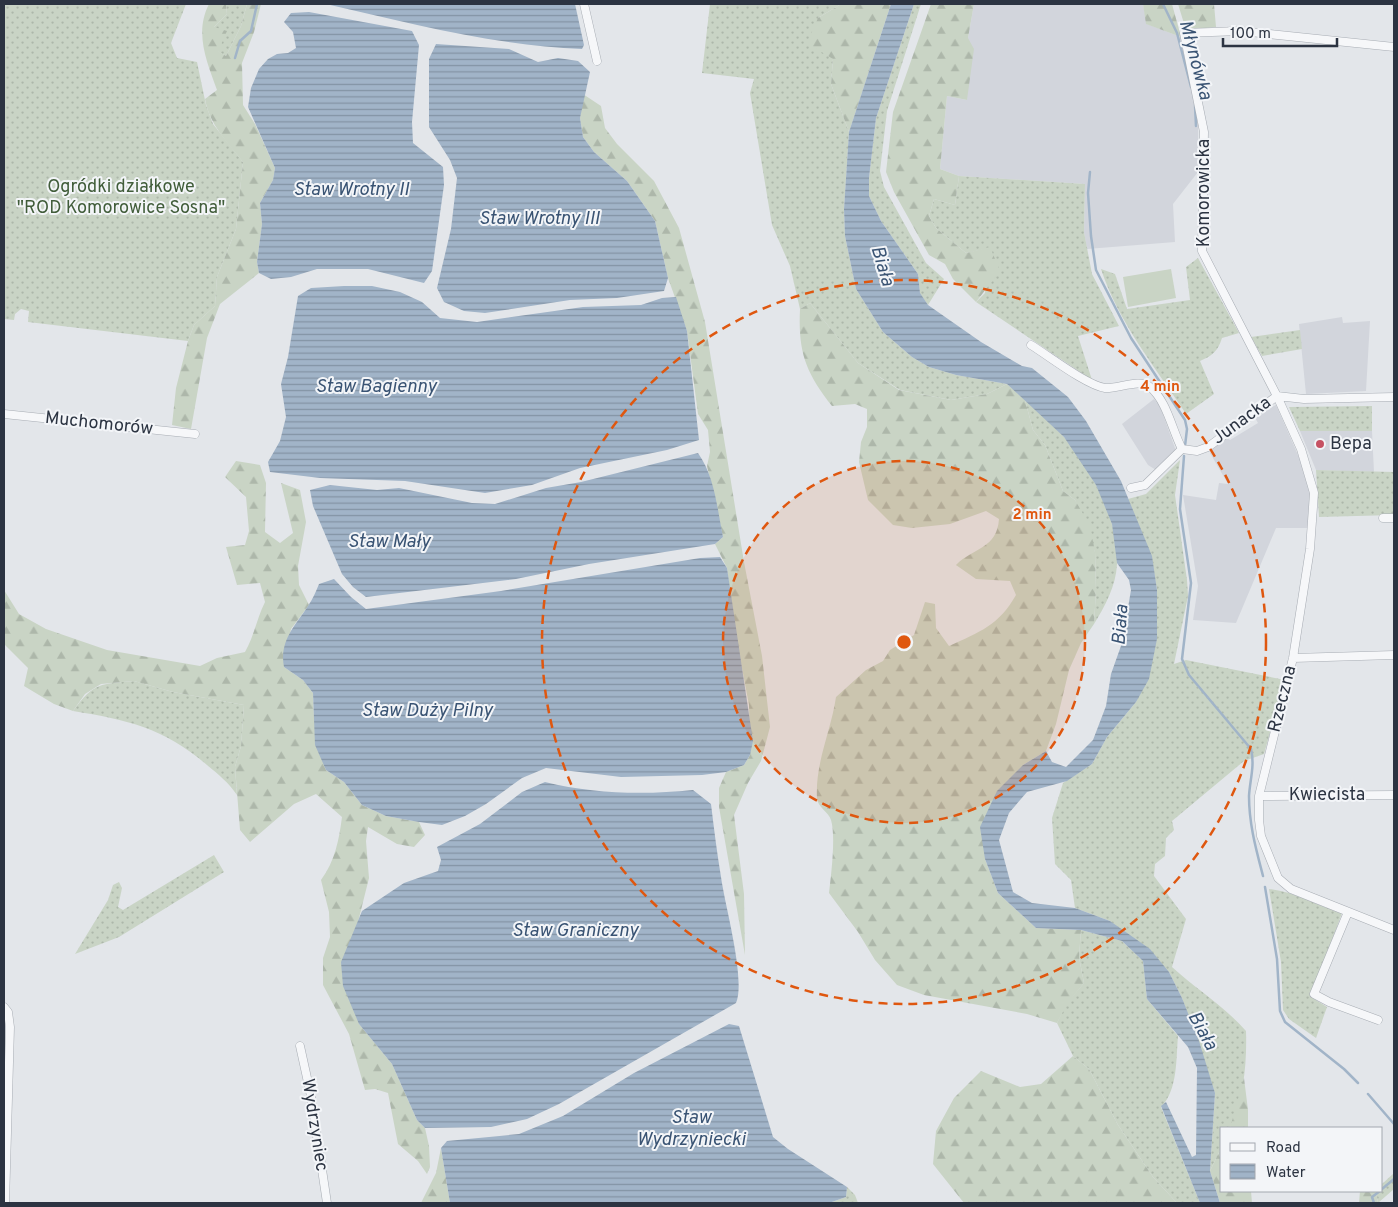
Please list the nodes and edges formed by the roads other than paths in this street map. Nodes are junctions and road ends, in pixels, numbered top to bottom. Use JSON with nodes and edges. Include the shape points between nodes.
{"nodes":[{"id":1,"x":584,"y":4,"type":"edge"},
{"id":2,"x":1394,"y":47,"type":"edge"},
{"id":3,"x":597,"y":61,"type":"dead end"},
{"id":4,"x":1031,"y":345,"type":"dead end"},
{"id":5,"x":1277,"y":396,"type":"junction"},
{"id":6,"x":1394,"y":398,"type":"edge"},
{"id":7,"x":4,"y":414,"type":"edge"},
{"id":8,"x":195,"y":434,"type":"dead end"},
{"id":9,"x":1182,"y":449,"type":"junction"},
{"id":10,"x":1131,"y":488,"type":"dead end"},
{"id":11,"x":1383,"y":518,"type":"dead end"},
{"id":12,"x":1394,"y":518,"type":"edge"},
{"id":13,"x":1394,"y":656,"type":"edge"},
{"id":14,"x":1294,"y":658,"type":"junction"},
{"id":15,"x":1394,"y":794,"type":"edge"},
{"id":16,"x":1259,"y":796,"type":"junction"},
{"id":17,"x":1348,"y":912,"type":"junction"},
{"id":18,"x":1394,"y":930,"type":"edge"},
{"id":19,"x":5,"y":1011,"type":"edge"},
{"id":20,"x":1378,"y":1020,"type":"dead end"},
{"id":21,"x":300,"y":1046,"type":"dead end"},
{"id":22,"x":5,"y":1134,"type":"edge"},
{"id":23,"x":5,"y":1203,"type":"edge"},
{"id":24,"x":328,"y":1203,"type":"edge"}],
"edges":[{"from":1,"to":3,"type":"street"},
{"from":2,"to":5,"type":"street","name":"Komorowicka","via":[[1240,31],[1184,33],[1204,132],[1202,252]]},
{"from":4,"to":9,"type":"street","via":[[1091,384],[1115,388],[1148,385],[1158,394]]},
{"from":5,"to":6,"type":"street","name":"Junacka"},
{"from":5,"to":9,"type":"street","name":"Junacka","via":[[1208,447],[1197,452]]},
{"from":5,"to":14,"type":"street","name":"Rzeczna","via":[[1302,449],[1314,493],[1310,549]]},
{"from":7,"to":8,"type":"street","name":"Muchomorów"},
{"from":9,"to":10,"type":"street","via":[[1144,485]]},
{"from":11,"to":12,"type":"street"},
{"from":13,"to":14,"type":"street"},
{"from":14,"to":16,"type":"street","name":"Rzeczna"},
{"from":15,"to":16,"type":"street","name":"Kwiecista"},
{"from":16,"to":17,"type":"street","name":"Rzeczna","via":[[1261,836],[1278,878],[1291,889]]},
{"from":17,"to":18,"type":"street","name":"Rzeczna"},
{"from":17,"to":20,"type":"street","via":[[1314,994]]},
{"from":19,"to":22,"type":"street","via":[[10,1027]]},
{"from":21,"to":24,"type":"street","name":"Wydrzyniec"},
{"from":22,"to":23,"type":"street"}]}
